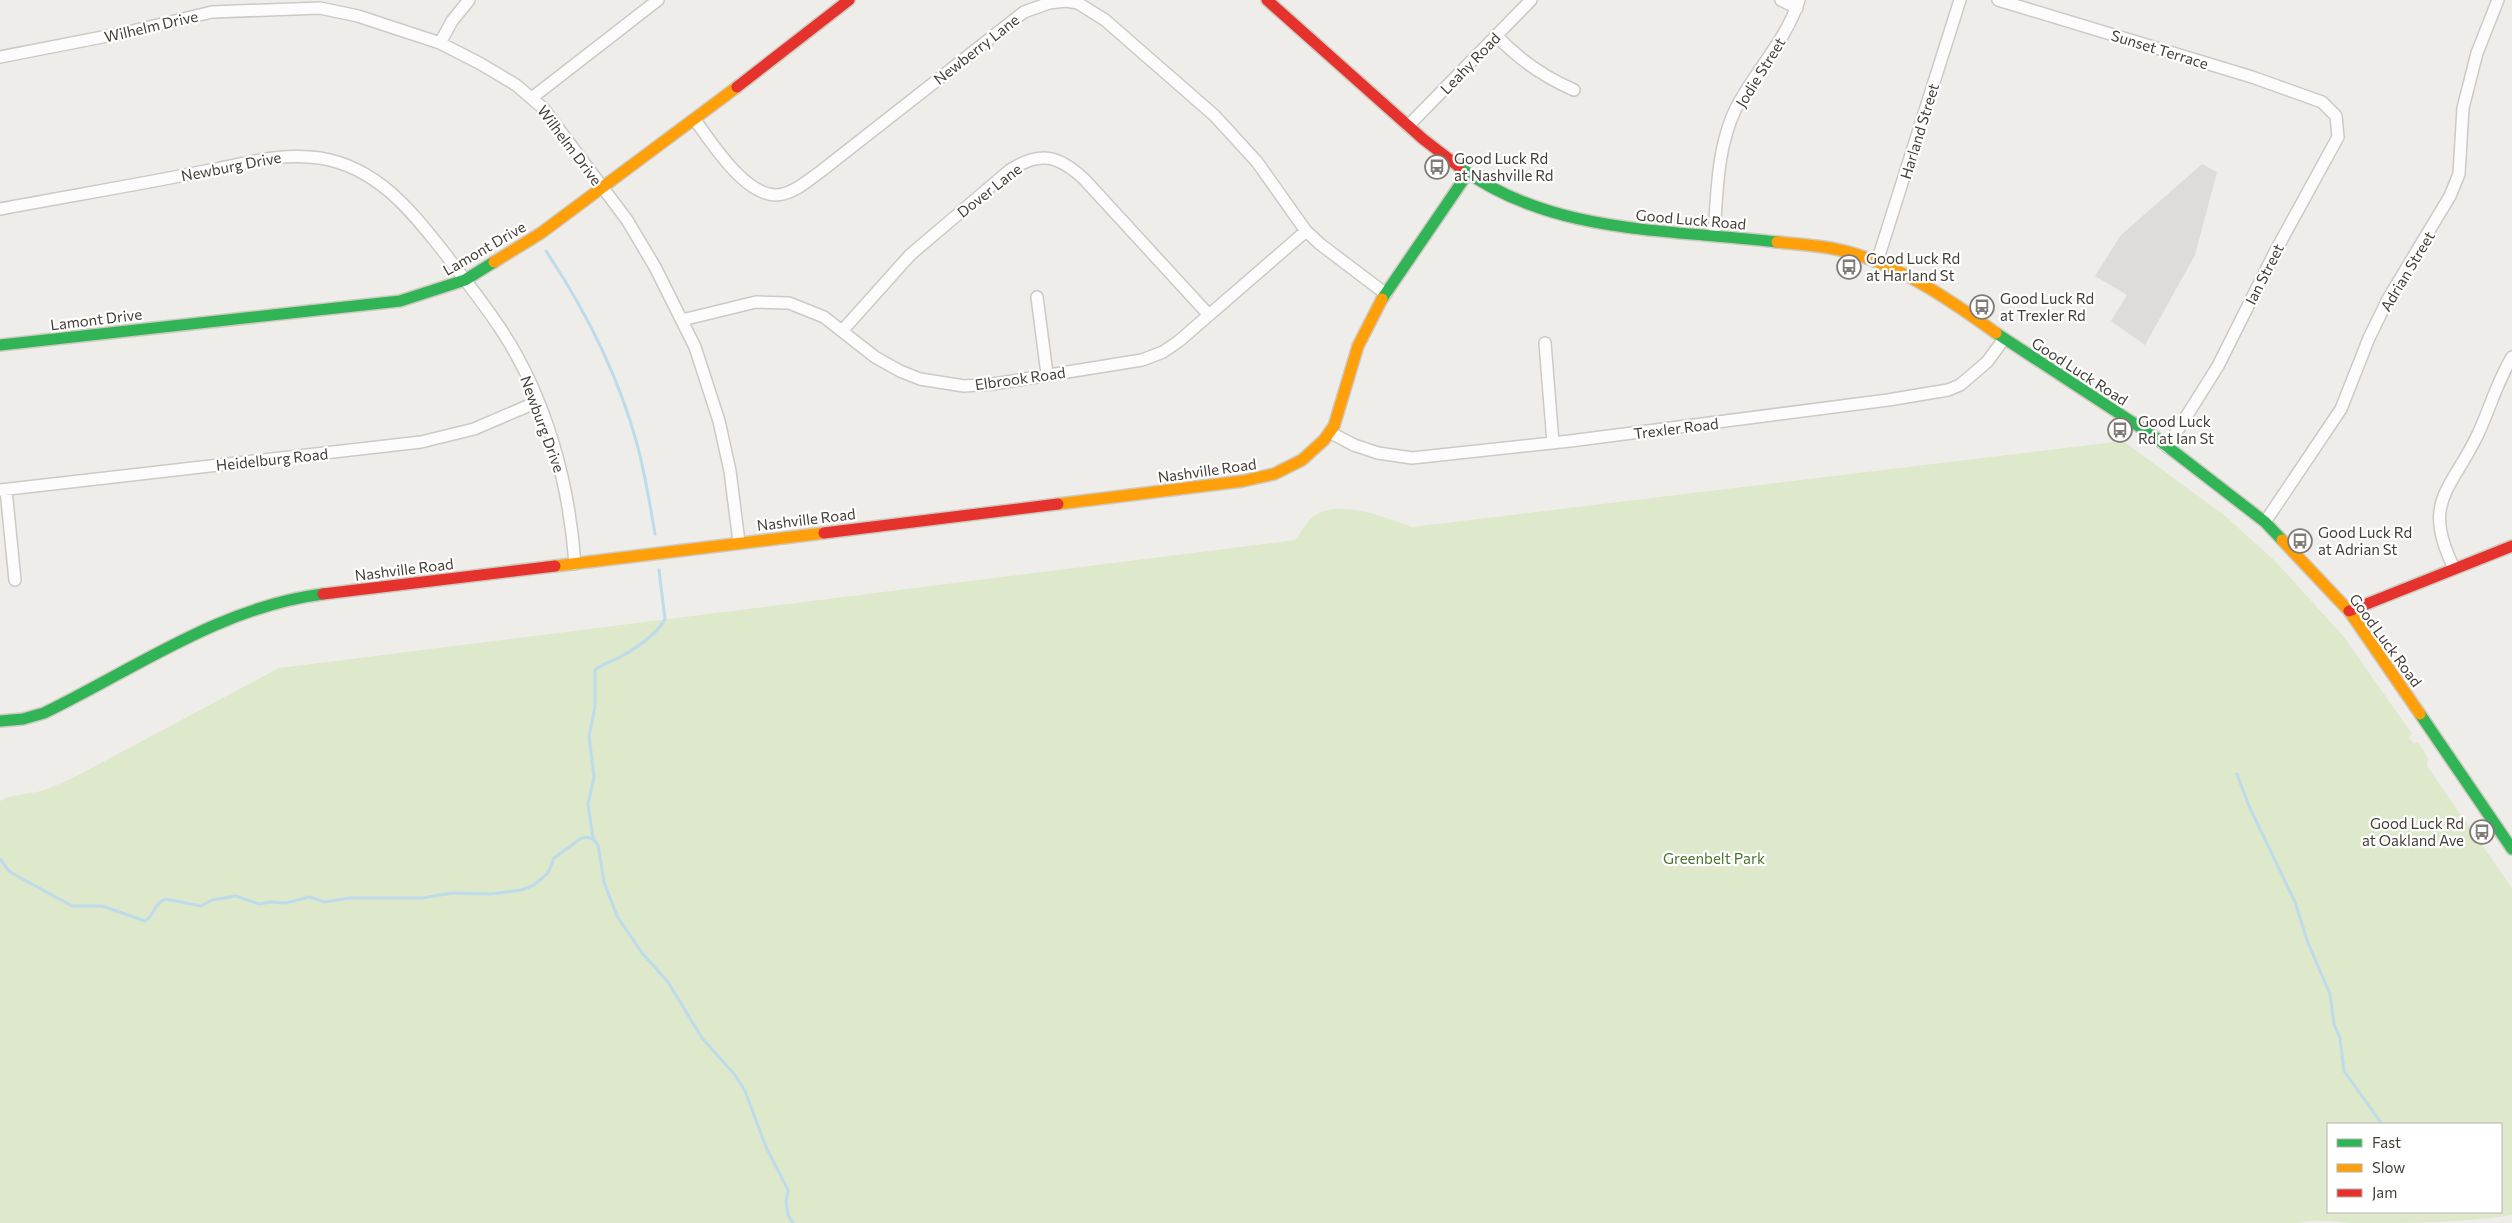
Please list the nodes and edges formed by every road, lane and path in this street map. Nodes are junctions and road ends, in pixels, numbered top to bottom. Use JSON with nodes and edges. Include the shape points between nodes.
{"nodes":[{"id":1,"x":211,"y":0,"type":"edge"},
{"id":2,"x":469,"y":0,"type":"edge"},
{"id":3,"x":658,"y":0,"type":"edge"},
{"id":4,"x":849,"y":0,"type":"edge"},
{"id":5,"x":1267,"y":0,"type":"edge"},
{"id":6,"x":1531,"y":0,"type":"edge"},
{"id":7,"x":1781,"y":0,"type":"edge"},
{"id":8,"x":1960,"y":0,"type":"edge"},
{"id":9,"x":1998,"y":0,"type":"edge"},
{"id":10,"x":2498,"y":0,"type":"edge"},
{"id":11,"x":320,"y":4,"type":"edge"},
{"id":12,"x":1798,"y":4,"type":"edge"},
{"id":13,"x":212,"y":12,"type":"junction"},
{"id":14,"x":1496,"y":35,"type":"junction"},
{"id":15,"x":440,"y":43,"type":"junction"},
{"id":16,"x":0,"y":57,"type":"edge"},
{"id":17,"x":1574,"y":90,"type":"dead end"},
{"id":18,"x":532,"y":97,"type":"junction"},
{"id":19,"x":2322,"y":102,"type":"joint"},
{"id":20,"x":695,"y":120,"type":"junction"},
{"id":21,"x":1408,"y":126,"type":"junction"},
{"id":22,"x":1468,"y":173,"type":"junction"},
{"id":23,"x":602,"y":188,"type":"junction"},
{"id":24,"x":0,"y":209,"type":"edge"},
{"id":25,"x":1306,"y":231,"type":"junction"},
{"id":26,"x":1714,"y":235,"type":"junction"},
{"id":27,"x":1877,"y":262,"type":"junction"},
{"id":28,"x":465,"y":280,"type":"junction"},
{"id":29,"x":1386,"y":294,"type":"junction"},
{"id":30,"x":1037,"y":297,"type":"dead end"},
{"id":31,"x":1208,"y":314,"type":"junction"},
{"id":32,"x":682,"y":320,"type":"junction"},
{"id":33,"x":842,"y":331,"type":"junction"},
{"id":34,"x":2004,"y":339,"type":"junction"},
{"id":35,"x":1545,"y":343,"type":"dead end"},
{"id":36,"x":0,"y":345,"type":"edge"},
{"id":37,"x":2512,"y":357,"type":"edge"},
{"id":38,"x":1047,"y":374,"type":"junction"},
{"id":39,"x":537,"y":402,"type":"junction"},
{"id":40,"x":1331,"y":434,"type":"junction"},
{"id":41,"x":1552,"y":442,"type":"junction"},
{"id":42,"x":2167,"y":447,"type":"junction"},
{"id":43,"x":3,"y":490,"type":"edge"},
{"id":44,"x":2265,"y":522,"type":"junction"},
{"id":45,"x":739,"y":542,"type":"junction"},
{"id":46,"x":2512,"y":546,"type":"edge"},
{"id":47,"x":575,"y":564,"type":"junction"},
{"id":48,"x":2454,"y":568,"type":"junction"},
{"id":49,"x":15,"y":580,"type":"dead end"},
{"id":50,"x":2349,"y":611,"type":"junction"},
{"id":51,"x":0,"y":721,"type":"edge"},
{"id":52,"x":2512,"y":826,"type":"edge"},
{"id":53,"x":2500,"y":831,"type":"junction"},
{"id":54,"x":2512,"y":849,"type":"edge"}],
"edges":[{"from":1,"to":13,"type":"street"},
{"from":2,"to":15,"type":"street"},
{"from":3,"to":18,"type":"street"},
{"from":4,"to":20,"type":"street","name":"Lamont Drive"},
{"from":5,"to":21,"type":"street","name":"Good Luck Road"},
{"from":6,"to":14,"type":"street","name":"Leahy Road"},
{"from":7,"to":12,"type":"street"},
{"from":8,"to":27,"type":"street","name":"Harland Street"},
{"from":9,"to":19,"type":"street","name":"Sunset Terrace","via":[[2252,77]]},
{"from":10,"to":44,"type":"street","name":"Adrian Street","via":[[2477,53],[2462,108],[2459,174],[2450,196],[2388,299],[2341,410]]},
{"from":11,"to":13,"type":"street","name":"Wilhelm Drive"},
{"from":11,"to":15,"type":"street","name":"Wilhelm Drive"},
{"from":12,"to":26,"type":"street","name":"Jodie Street","via":[[1777,46],[1731,120],[1718,177]]},
{"from":13,"to":16,"type":"street","name":"Wilhelm Drive"},
{"from":14,"to":17,"type":"street","via":[[1530,67]]},
{"from":14,"to":21,"type":"street","name":"Leahy Road"},
{"from":15,"to":18,"type":"street","name":"Wilhelm Drive","via":[[481,64]]},
{"from":18,"to":23,"type":"street","name":"Wilhelm Drive"},
{"from":19,"to":42,"type":"street","name":"Ian Street","via":[[2336,116],[2338,137],[2218,366]]},
{"from":20,"to":23,"type":"street","name":"Lamont Drive"},
{"from":20,"to":25,"type":"street","name":"Newberry Lane","via":[[747,184],[781,195],[793,191],[820,172],[1024,12],[1049,3],[1072,2],[1105,20],[1215,116],[1257,162]]},
{"from":21,"to":22,"type":"street","name":"Good Luck Road"},
{"from":22,"to":26,"type":"street","name":"Good Luck Road","via":[[1514,199],[1568,217],[1633,229]]},
{"from":22,"to":29,"type":"street","name":"Nashville Road"},
{"from":23,"to":28,"type":"street","name":"Lamont Drive","via":[[541,233]]},
{"from":23,"to":32,"type":"street","name":"Wilhelm Drive","via":[[643,244]]},
{"from":24,"to":28,"type":"street","name":"Newburg Drive","via":[[207,171],[259,158],[281,155],[320,158],[368,176],[392,193],[412,212]]},
{"from":25,"to":29,"type":"street","name":"Newberry Lane","via":[[1340,261]]},
{"from":25,"to":31,"type":"street","name":"Elbrook Road"},
{"from":26,"to":27,"type":"street","name":"Good Luck Road","via":[[1831,248]]},
{"from":27,"to":34,"type":"street","name":"Good Luck Road","via":[[1944,296]]},
{"from":28,"to":36,"type":"street","name":"Lamont Drive","via":[[400,301]]},
{"from":28,"to":39,"type":"street","name":"Newburg Drive","via":[[513,349]]},
{"from":29,"to":40,"type":"street","name":"Nashville Road","via":[[1354,355],[1341,409]]},
{"from":30,"to":38,"type":"street"},
{"from":31,"to":33,"type":"street","name":"Dover Lane","via":[[1084,179],[1061,161],[1042,158],[1028,160],[1010,170],[910,255]]},
{"from":31,"to":38,"type":"street","name":"Elbrook Road","via":[[1179,341],[1142,360]]},
{"from":32,"to":33,"type":"street","name":"Elbrook Road","via":[[728,307],[773,302],[803,307]]},
{"from":32,"to":45,"type":"street","name":"Wilhelm Drive","via":[[695,347],[719,421]]},
{"from":33,"to":38,"type":"street","name":"Elbrook Road","via":[[876,356],[920,379],[964,386]]},
{"from":34,"to":41,"type":"street","name":"Trexler Road","via":[[1978,372],[1948,390],[1816,410]]},
{"from":34,"to":42,"type":"street","name":"Good Luck Road"},
{"from":35,"to":41,"type":"street"},
{"from":37,"to":48,"type":"street","via":[[2473,443],[2440,503],[2439,525]]},
{"from":39,"to":43,"type":"street","name":"Heidelburg Road","via":[[474,429],[414,443]]},
{"from":39,"to":47,"type":"street","name":"Newburg Drive","via":[[565,486]]},
{"from":40,"to":41,"type":"street","name":"Trexler Road","via":[[1378,453],[1412,458]]},
{"from":40,"to":45,"type":"street","name":"Nashville Road","via":[[1296,465],[1269,477]]},
{"from":42,"to":44,"type":"street","name":"Good Luck Road"},
{"from":43,"to":49,"type":"street"},
{"from":44,"to":50,"type":"street","name":"Good Luck Road"},
{"from":45,"to":47,"type":"street","name":"Nashville Road"},
{"from":46,"to":48,"type":"street"},
{"from":47,"to":51,"type":"street","name":"Nashville Road","via":[[278,602],[207,628],[44,713]]},
{"from":48,"to":50,"type":"street"},
{"from":50,"to":53,"type":"street","name":"Good Luck Road"},
{"from":52,"to":53,"type":"street"},
{"from":53,"to":54,"type":"street","name":"Good Luck Road"}]}
